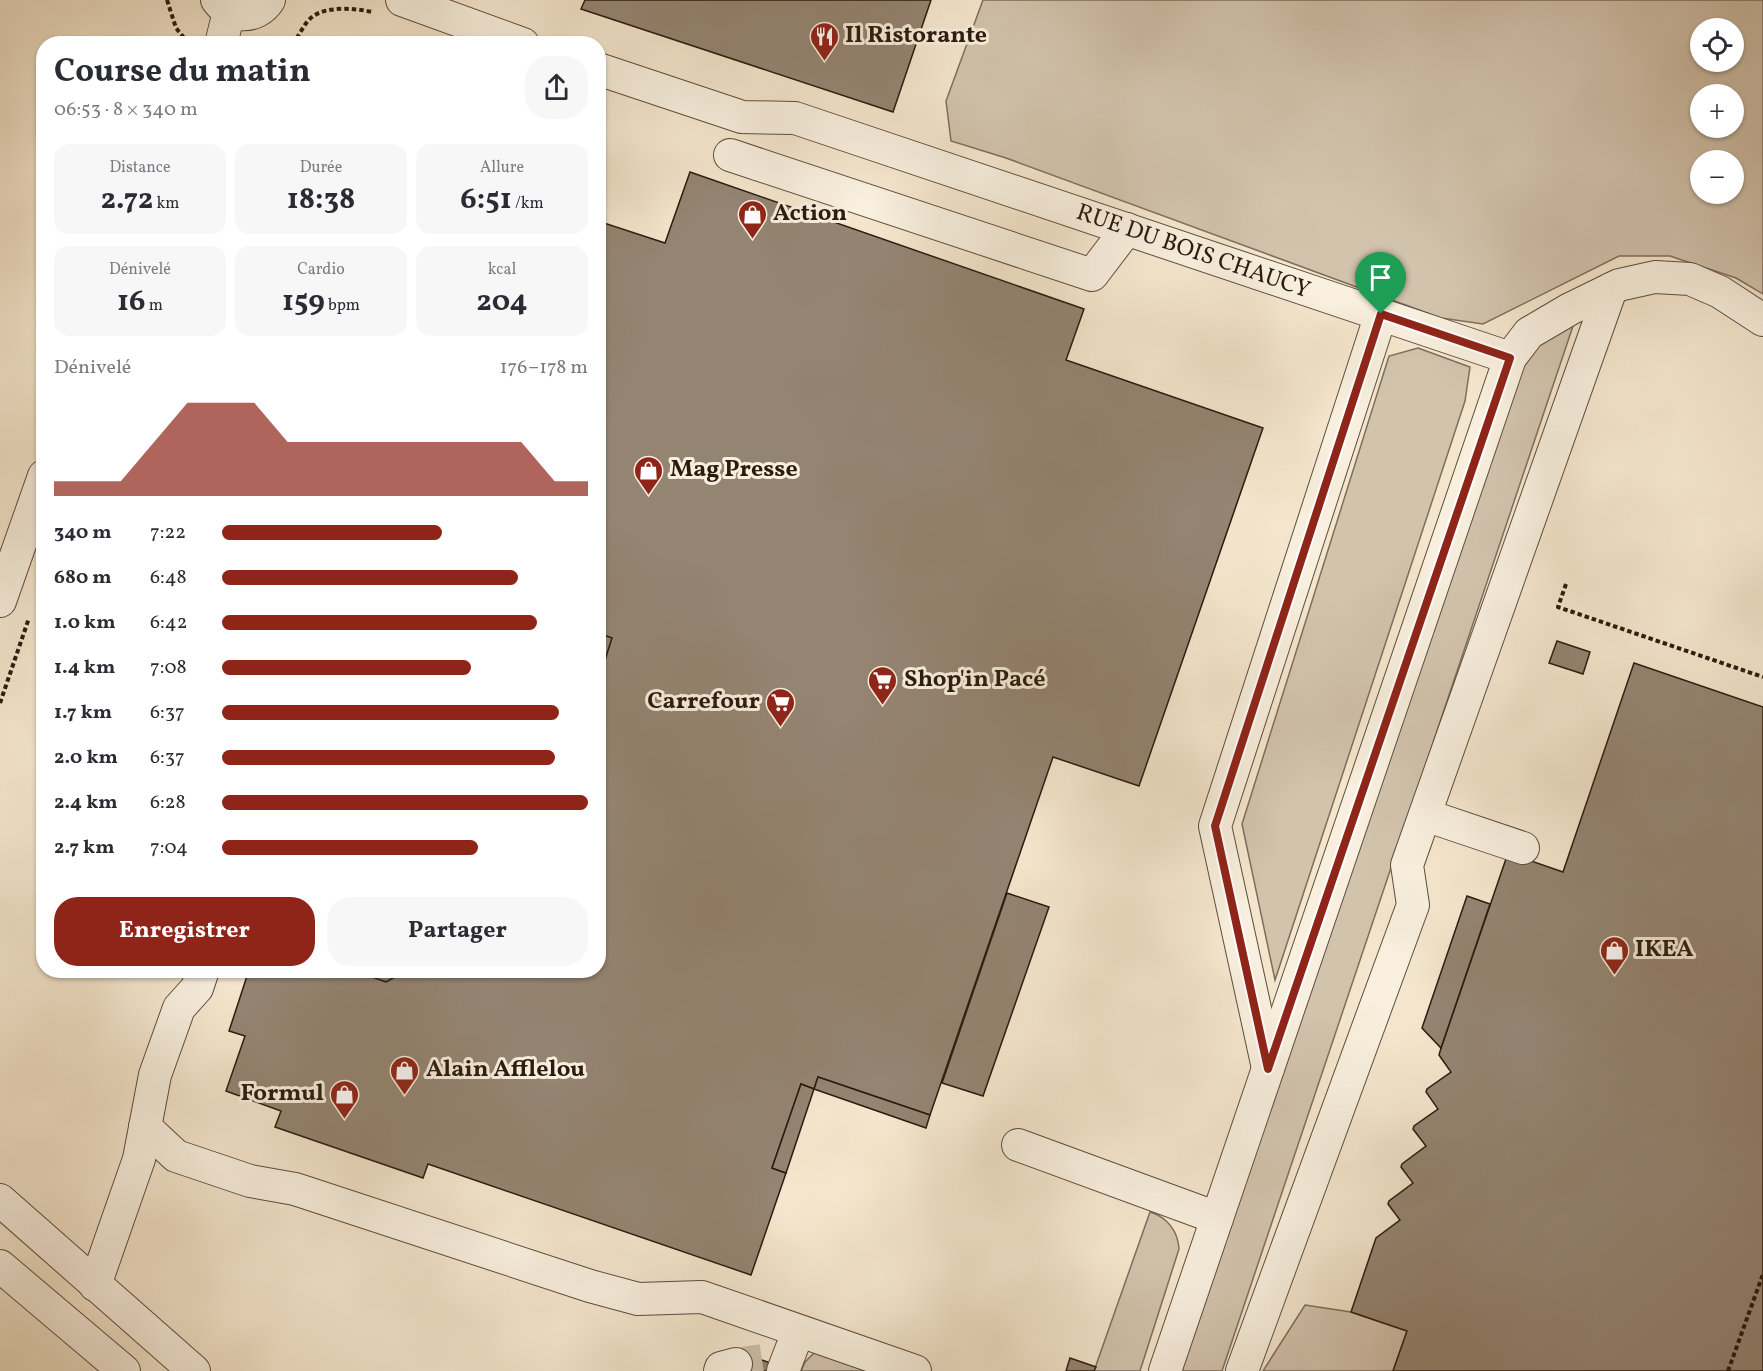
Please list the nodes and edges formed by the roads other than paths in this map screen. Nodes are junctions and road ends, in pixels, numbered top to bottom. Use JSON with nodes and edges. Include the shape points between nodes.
{"nodes":[{"id":1,"x":269,"y":0,"type":"edge"},
{"id":2,"x":223,"y":6,"type":"edge"},
{"id":3,"x":392,"y":7,"type":"edge"},
{"id":4,"x":221,"y":36,"type":"edge"},
{"id":5,"x":483,"y":36,"type":"edge"},
{"id":6,"x":606,"y":72,"type":"edge"},
{"id":7,"x":730,"y":155,"type":"dead end"},
{"id":8,"x":1127,"y":230,"type":"junction"},
{"id":9,"x":1611,"y":289,"type":"junction"},
{"id":10,"x":1381,"y":314,"type":"junction"},
{"id":11,"x":1763,"y":320,"type":"edge"},
{"id":12,"x":1510,"y":358,"type":"junction"},
{"id":13,"x":36,"y":499,"type":"edge"},
{"id":14,"x":0,"y":601,"type":"edge"},
{"id":15,"x":1425,"y":815,"type":"junction"},
{"id":16,"x":1523,"y":848,"type":"dead end"},
{"id":17,"x":200,"y":978,"type":"edge"},
{"id":18,"x":1268,"y":1069,"type":"junction"},
{"id":19,"x":145,"y":1127,"type":"junction"},
{"id":20,"x":1018,"y":1145,"type":"dead end"},
{"id":21,"x":0,"y":1200,"type":"edge"},
{"id":22,"x":1217,"y":1218,"type":"junction"},
{"id":23,"x":0,"y":1266,"type":"edge"},
{"id":24,"x":95,"y":1285,"type":"junction"},
{"id":25,"x":765,"y":1358,"type":"edge"},
{"id":26,"x":124,"y":1371,"type":"edge"},
{"id":27,"x":194,"y":1371,"type":"edge"},
{"id":28,"x":915,"y":1371,"type":"edge"},
{"id":29,"x":1165,"y":1371,"type":"edge"},
{"id":30,"x":1242,"y":1371,"type":"edge"}],
"edges":[{"from":1,"to":2,"type":"lane","via":[[249,15]]},
{"from":2,"to":4,"type":"lane"},
{"from":3,"to":5,"type":"lane"},
{"from":6,"to":8,"type":"lane","name":"RUE DU BOIS CHAUCY","via":[[742,117],[795,118]]},
{"from":7,"to":8,"type":"lane","via":[[1092,275]]},
{"from":8,"to":10,"type":"lane","name":"RUE DU BOIS CHAUCY"},
{"from":9,"to":11,"type":"lane","via":[[1655,277],[1690,279],[1720,292]]},
{"from":9,"to":12,"type":"lane","via":[[1529,333]]},
{"from":9,"to":15,"type":"lane"},
{"from":10,"to":12,"type":"lane","name":"RUE DU BOIS CHAUCY"},
{"from":10,"to":18,"type":"lane","via":[[1215,826]]},
{"from":12,"to":18,"type":"lane"},
{"from":13,"to":14,"type":"lane"},
{"from":15,"to":16,"type":"lane"},
{"from":15,"to":30,"type":"lane","via":[[1407,865],[1413,905]]},
{"from":17,"to":19,"type":"lane","via":[[197,988],[179,1008],[155,1075]]},
{"from":18,"to":22,"type":"lane"},
{"from":19,"to":24,"type":"lane","via":[[140,1159]]},
{"from":19,"to":25,"type":"lane","via":[[176,1156],[214,1171],[295,1189],[590,1286],[638,1299],[702,1297]]},
{"from":20,"to":22,"type":"lane"},
{"from":21,"to":24,"type":"lane"},
{"from":22,"to":29,"type":"lane"},
{"from":23,"to":26,"type":"lane"},
{"from":24,"to":27,"type":"lane"},
{"from":25,"to":28,"type":"lane"}]}
